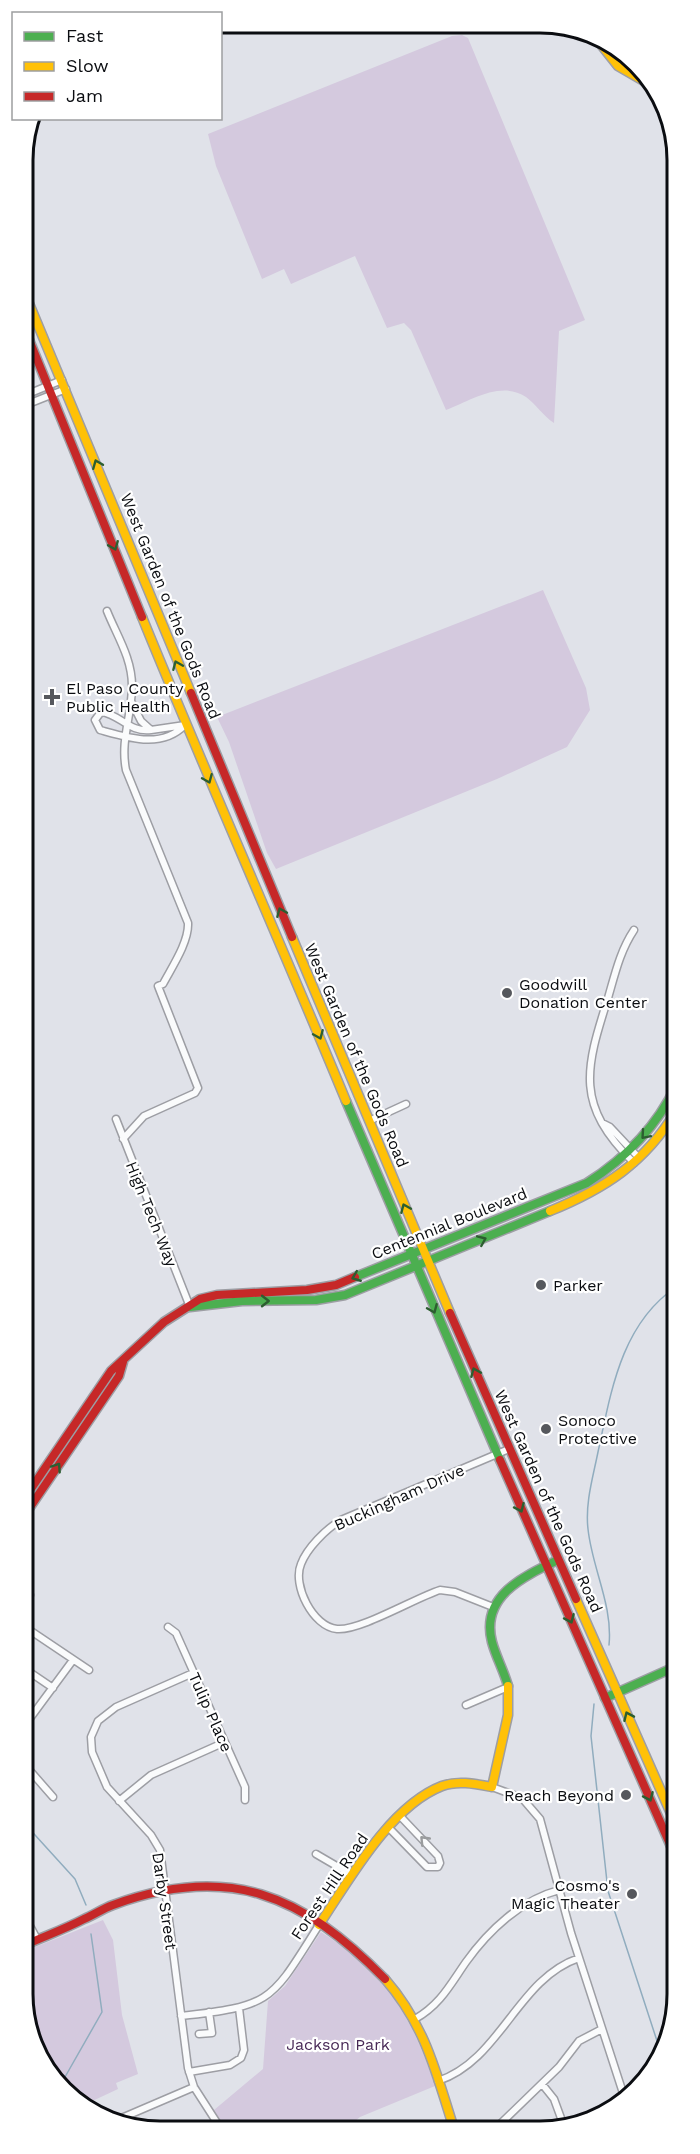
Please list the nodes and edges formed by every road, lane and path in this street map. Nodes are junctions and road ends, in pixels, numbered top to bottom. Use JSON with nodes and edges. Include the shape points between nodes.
{"nodes":[{"id":1,"x":607,"y":52,"type":"edge"},
{"id":2,"x":635,"y":76,"type":"edge"},
{"id":3,"x":33,"y":312,"type":"edge"},
{"id":4,"x":33,"y":349,"type":"edge"},
{"id":5,"x":62,"y":380,"type":"junction"},
{"id":6,"x":48,"y":385,"type":"junction"},
{"id":7,"x":66,"y":389,"type":"junction"},
{"id":8,"x":33,"y":392,"type":"edge"},
{"id":9,"x":52,"y":394,"type":"junction"},
{"id":10,"x":33,"y":402,"type":"edge"},
{"id":11,"x":107,"y":611,"type":"dead end"},
{"id":12,"x":131,"y":701,"type":"junction"},
{"id":13,"x":126,"y":725,"type":"junction"},
{"id":14,"x":185,"y":725,"type":"junction"},
{"id":15,"x":151,"y":730,"type":"junction"},
{"id":16,"x":124,"y":735,"type":"junction"},
{"id":17,"x":634,"y":930,"type":"dead end"},
{"id":18,"x":277,"y":935,"type":"junction"},
{"id":19,"x":331,"y":1032,"type":"junction"},
{"id":20,"x":667,"y":1103,"type":"edge"},
{"id":21,"x":406,"y":1104,"type":"dead end"},
{"id":22,"x":116,"y":1119,"type":"dead end"},
{"id":23,"x":369,"y":1121,"type":"junction"},
{"id":24,"x":667,"y":1125,"type":"edge"},
{"id":25,"x":123,"y":1139,"type":"junction"},
{"id":26,"x":629,"y":1153,"type":"junction"},
{"id":27,"x":636,"y":1160,"type":"junction"},
{"id":28,"x":423,"y":1250,"type":"junction"},
{"id":29,"x":410,"y":1255,"type":"junction"},
{"id":30,"x":428,"y":1262,"type":"junction"},
{"id":31,"x":415,"y":1267,"type":"junction"},
{"id":32,"x":190,"y":1308,"type":"junction"},
{"id":33,"x":123,"y":1362,"type":"junction"},
{"id":34,"x":508,"y":1449,"type":"junction"},
{"id":35,"x":496,"y":1454,"type":"junction"},
{"id":36,"x":33,"y":1486,"type":"edge"},
{"id":37,"x":33,"y":1503,"type":"edge"},
{"id":38,"x":558,"y":1560,"type":"junction"},
{"id":39,"x":546,"y":1566,"type":"junction"},
{"id":40,"x":493,"y":1607,"type":"junction"},
{"id":41,"x":168,"y":1627,"type":"dead end"},
{"id":42,"x":33,"y":1632,"type":"edge"},
{"id":43,"x":73,"y":1660,"type":"junction"},
{"id":44,"x":89,"y":1670,"type":"dead end"},
{"id":45,"x":667,"y":1670,"type":"edge"},
{"id":46,"x":193,"y":1673,"type":"junction"},
{"id":47,"x":33,"y":1674,"type":"edge"},
{"id":48,"x":508,"y":1687,"type":"junction"},
{"id":49,"x":53,"y":1688,"type":"junction"},
{"id":50,"x":618,"y":1692,"type":"junction"},
{"id":51,"x":605,"y":1698,"type":"junction"},
{"id":52,"x":466,"y":1705,"type":"dead end"},
{"id":53,"x":33,"y":1714,"type":"edge"},
{"id":54,"x":225,"y":1742,"type":"junction"},
{"id":55,"x":33,"y":1774,"type":"edge"},
{"id":56,"x":492,"y":1787,"type":"junction"},
{"id":57,"x":53,"y":1797,"type":"dead end"},
{"id":58,"x":245,"y":1800,"type":"dead end"},
{"id":59,"x":119,"y":1802,"type":"junction"},
{"id":60,"x":667,"y":1804,"type":"edge"},
{"id":61,"x":401,"y":1817,"type":"junction"},
{"id":62,"x":389,"y":1828,"type":"junction"},
{"id":63,"x":667,"y":1838,"type":"edge"},
{"id":64,"x":316,"y":1854,"type":"dead end"},
{"id":65,"x":352,"y":1875,"type":"junction"},
{"id":66,"x":165,"y":1890,"type":"junction"},
{"id":67,"x":559,"y":1890,"type":"junction"},
{"id":68,"x":319,"y":1925,"type":"junction"},
{"id":69,"x":33,"y":1932,"type":"edge"},
{"id":70,"x":37,"y":1939,"type":"junction"},
{"id":71,"x":33,"y":1941,"type":"edge"},
{"id":72,"x":579,"y":1958,"type":"junction"},
{"id":73,"x":174,"y":1968,"type":"junction"},
{"id":74,"x":165,"y":1969,"type":"dead end"},
{"id":75,"x":239,"y":2008,"type":"junction"},
{"id":76,"x":209,"y":2013,"type":"junction"},
{"id":77,"x":181,"y":2016,"type":"junction"},
{"id":78,"x":415,"y":2019,"type":"junction"},
{"id":79,"x":602,"y":2029,"type":"junction"},
{"id":80,"x":199,"y":2034,"type":"dead end"},
{"id":81,"x":189,"y":2072,"type":"junction"},
{"id":82,"x":438,"y":2081,"type":"junction"},
{"id":83,"x":542,"y":2084,"type":"junction"},
{"id":84,"x":194,"y":2087,"type":"junction"},
{"id":85,"x":622,"y":2091,"type":"edge"},
{"id":86,"x":126,"y":2116,"type":"edge"},
{"id":87,"x":561,"y":2119,"type":"edge"},
{"id":88,"x":216,"y":2121,"type":"edge"},
{"id":89,"x":451,"y":2121,"type":"edge"},
{"id":90,"x":503,"y":2121,"type":"edge"}],
"edges":[{"from":1,"to":2,"type":"main road","via":[[618,66]]},
{"from":3,"to":5,"type":"main road","name":"West Garden of the Gods Road"},
{"from":4,"to":6,"type":"main road","name":"West Garden of the Gods Road"},
{"from":5,"to":6,"type":"street"},
{"from":5,"to":7,"type":"main road","name":"West Garden of the Gods Road"},
{"from":6,"to":8,"type":"street"},
{"from":6,"to":9,"type":"main road","name":"West Garden of the Gods Road"},
{"from":7,"to":9,"type":"street"},
{"from":19,"to":7,"type":"main road","name":"West Garden of the Gods Road","one_way":true},
{"from":9,"to":10,"type":"street"},
{"from":9,"to":14,"type":"main road","name":"West Garden of the Gods Road","one_way":true},
{"from":11,"to":12,"type":"street","via":[[129,660]]},
{"from":12,"to":13,"type":"street"},
{"from":12,"to":15,"type":"street","via":[[141,721]]},
{"from":13,"to":15,"type":"street"},
{"from":13,"to":16,"type":"street"},
{"from":13,"to":16,"type":"street","via":[[101,712],[95,720],[100,730]]},
{"from":14,"to":15,"type":"street"},
{"from":14,"to":16,"type":"street","via":[[177,734],[160,740]]},
{"from":14,"to":18,"type":"main road","name":"West Garden of the Gods Road","one_way":true},
{"from":16,"to":25,"type":"street","via":[[128,776],[188,923],[186,936],[158,986],[198,1088],[195,1093],[144,1116]]},
{"from":17,"to":26,"type":"street","via":[[621,952],[589,1061],[593,1099],[604,1124]]},
{"from":18,"to":19,"type":"main road","via":[[288,941],[319,1016]]},
{"from":18,"to":29,"type":"main road","name":"West Garden of the Gods Road","one_way":true},
{"from":19,"to":23,"type":"main road","name":"West Garden of the Gods Road"},
{"from":20,"to":26,"type":"main road","name":"Centennial Boulevard","one_way":true},
{"from":21,"to":23,"type":"street"},
{"from":22,"to":25,"type":"street","name":"High Tech Way"},
{"from":28,"to":23,"type":"main road","name":"West Garden of the Gods Road","one_way":true},
{"from":24,"to":27,"type":"main road","name":"Centennial Boulevard"},
{"from":25,"to":32,"type":"street","name":"High Tech Way"},
{"from":26,"to":27,"type":"street"},
{"from":26,"to":28,"type":"main road","name":"Centennial Boulevard","via":[[587,1183]]},
{"from":30,"to":27,"type":"main road","name":"Centennial Boulevard","one_way":true,"via":[[591,1194]]},
{"from":28,"to":29,"type":"main road","name":"Centennial Boulevard"},
{"from":28,"to":30,"type":"main road","name":"West Garden of the Gods Road"},
{"from":29,"to":31,"type":"main road","name":"West Garden of the Gods Road"},
{"from":29,"to":32,"type":"main road","name":"Centennial Boulevard","one_way":true,"via":[[321,1288],[227,1293],[200,1299]]},
{"from":30,"to":31,"type":"main road","name":"Centennial Boulevard"},
{"from":34,"to":30,"type":"main road","name":"West Garden of the Gods Road","one_way":true},
{"from":32,"to":31,"type":"main road","name":"Centennial Boulevard","one_way":true,"via":[[239,1301],[328,1299],[359,1291]]},
{"from":31,"to":35,"type":"main road","name":"West Garden of the Gods Road","one_way":true},
{"from":32,"to":33,"type":"main road","name":"Centennial Boulevard","via":[[154,1330]]},
{"from":33,"to":36,"type":"main road","name":"Centennial Boulevard","via":[[111,1371]]},
{"from":37,"to":33,"type":"main road","name":"Centennial Boulevard","one_way":true,"via":[[119,1376]]},
{"from":34,"to":35,"type":"street","name":"Buckingham Drive"},
{"from":34,"to":38,"type":"main road","name":"West Garden of the Gods Road"},
{"from":35,"to":39,"type":"main road","name":"West Garden of the Gods Road","one_way":true},
{"from":35,"to":40,"type":"street","name":"Buckingham Drive","via":[[333,1524],[304,1557],[299,1572],[301,1587],[314,1615],[336,1629],[353,1626],[440,1590]]},
{"from":38,"to":39,"type":"main road"},
{"from":38,"to":50,"type":"main road","name":"West Garden of the Gods Road"},
{"from":39,"to":40,"type":"main road","via":[[513,1582]]},
{"from":39,"to":51,"type":"main road","name":"West Garden of the Gods Road","one_way":true},
{"from":40,"to":48,"type":"main road","via":[[491,1639]]},
{"from":41,"to":46,"type":"street","name":"Tulip Place","via":[[176,1634]]},
{"from":42,"to":43,"type":"street"},
{"from":43,"to":44,"type":"street"},
{"from":43,"to":49,"type":"street"},
{"from":45,"to":50,"type":"main road"},
{"from":46,"to":54,"type":"street","name":"Tulip Place"},
{"from":46,"to":59,"type":"street","name":"Darby Street","via":[[116,1707],[98,1721],[92,1752],[107,1787]]},
{"from":47,"to":49,"type":"street"},
{"from":48,"to":52,"type":"street"},
{"from":48,"to":56,"type":"main road","via":[[507,1715]]},
{"from":49,"to":53,"type":"street"},
{"from":50,"to":51,"type":"main road"},
{"from":60,"to":50,"type":"main road","name":"West Garden of the Gods Road","one_way":true},
{"from":51,"to":63,"type":"main road","name":"West Garden of the Gods Road","one_way":true},
{"from":54,"to":58,"type":"street","name":"Tulip Place","via":[[245,1786]]},
{"from":54,"to":59,"type":"street","via":[[151,1775]]},
{"from":55,"to":57,"type":"street"},
{"from":56,"to":61,"type":"main road","name":"Forest Hill Road","via":[[461,1783],[444,1786],[429,1793]]},
{"from":56,"to":67,"type":"street","via":[[522,1798],[535,1811],[544,1828]]},
{"from":59,"to":66,"type":"street","name":"Darby Street","via":[[157,1845]]},
{"from":61,"to":62,"type":"main road","name":"Forest Hill Road"},
{"from":62,"to":61,"type":"street","one_way":true,"via":[[427,1867],[438,1867],[438,1856]]},
{"from":62,"to":65,"type":"main road","name":"Forest Hill Road"},
{"from":64,"to":65,"type":"street"},
{"from":65,"to":68,"type":"main road","name":"Forest Hill Road"},
{"from":66,"to":68,"type":"main road","via":[[217,1885],[249,1889],[284,1903]]},
{"from":66,"to":70,"type":"main road","via":[[90,1913],[87,1918]]},
{"from":66,"to":73,"type":"street","name":"Darby Street"},
{"from":67,"to":72,"type":"street"},
{"from":67,"to":78,"type":"street","via":[[531,1899],[498,1927],[467,1960],[440,2001]]},
{"from":68,"to":75,"type":"street","name":"Forest Hill Road","via":[[280,1985],[259,2002]]},
{"from":68,"to":78,"type":"main road","via":[[371,1963],[395,1988]]},
{"from":69,"to":70,"type":"street"},
{"from":70,"to":71,"type":"main road"},
{"from":72,"to":79,"type":"street"},
{"from":72,"to":82,"type":"street","via":[[547,1975],[492,2042],[462,2071]]},
{"from":73,"to":74,"type":"street"},
{"from":73,"to":77,"type":"street","name":"Darby Street"},
{"from":75,"to":76,"type":"street","name":"Forest Hill Road"},
{"from":75,"to":81,"type":"street","via":[[244,2050],[241,2058],[230,2065]]},
{"from":76,"to":77,"type":"street","name":"Forest Hill Road"},
{"from":76,"to":80,"type":"street","via":[[212,2033]]},
{"from":77,"to":81,"type":"street","name":"Darby Street"},
{"from":78,"to":82,"type":"main road"},
{"from":79,"to":83,"type":"street","via":[[584,2037]]},
{"from":79,"to":85,"type":"street"},
{"from":81,"to":84,"type":"street","name":"Darby Street"},
{"from":82,"to":89,"type":"main road"},
{"from":83,"to":87,"type":"street","via":[[554,2099]]},
{"from":83,"to":90,"type":"street"},
{"from":84,"to":86,"type":"street"},
{"from":84,"to":88,"type":"street","name":"Darby Street"}]}
